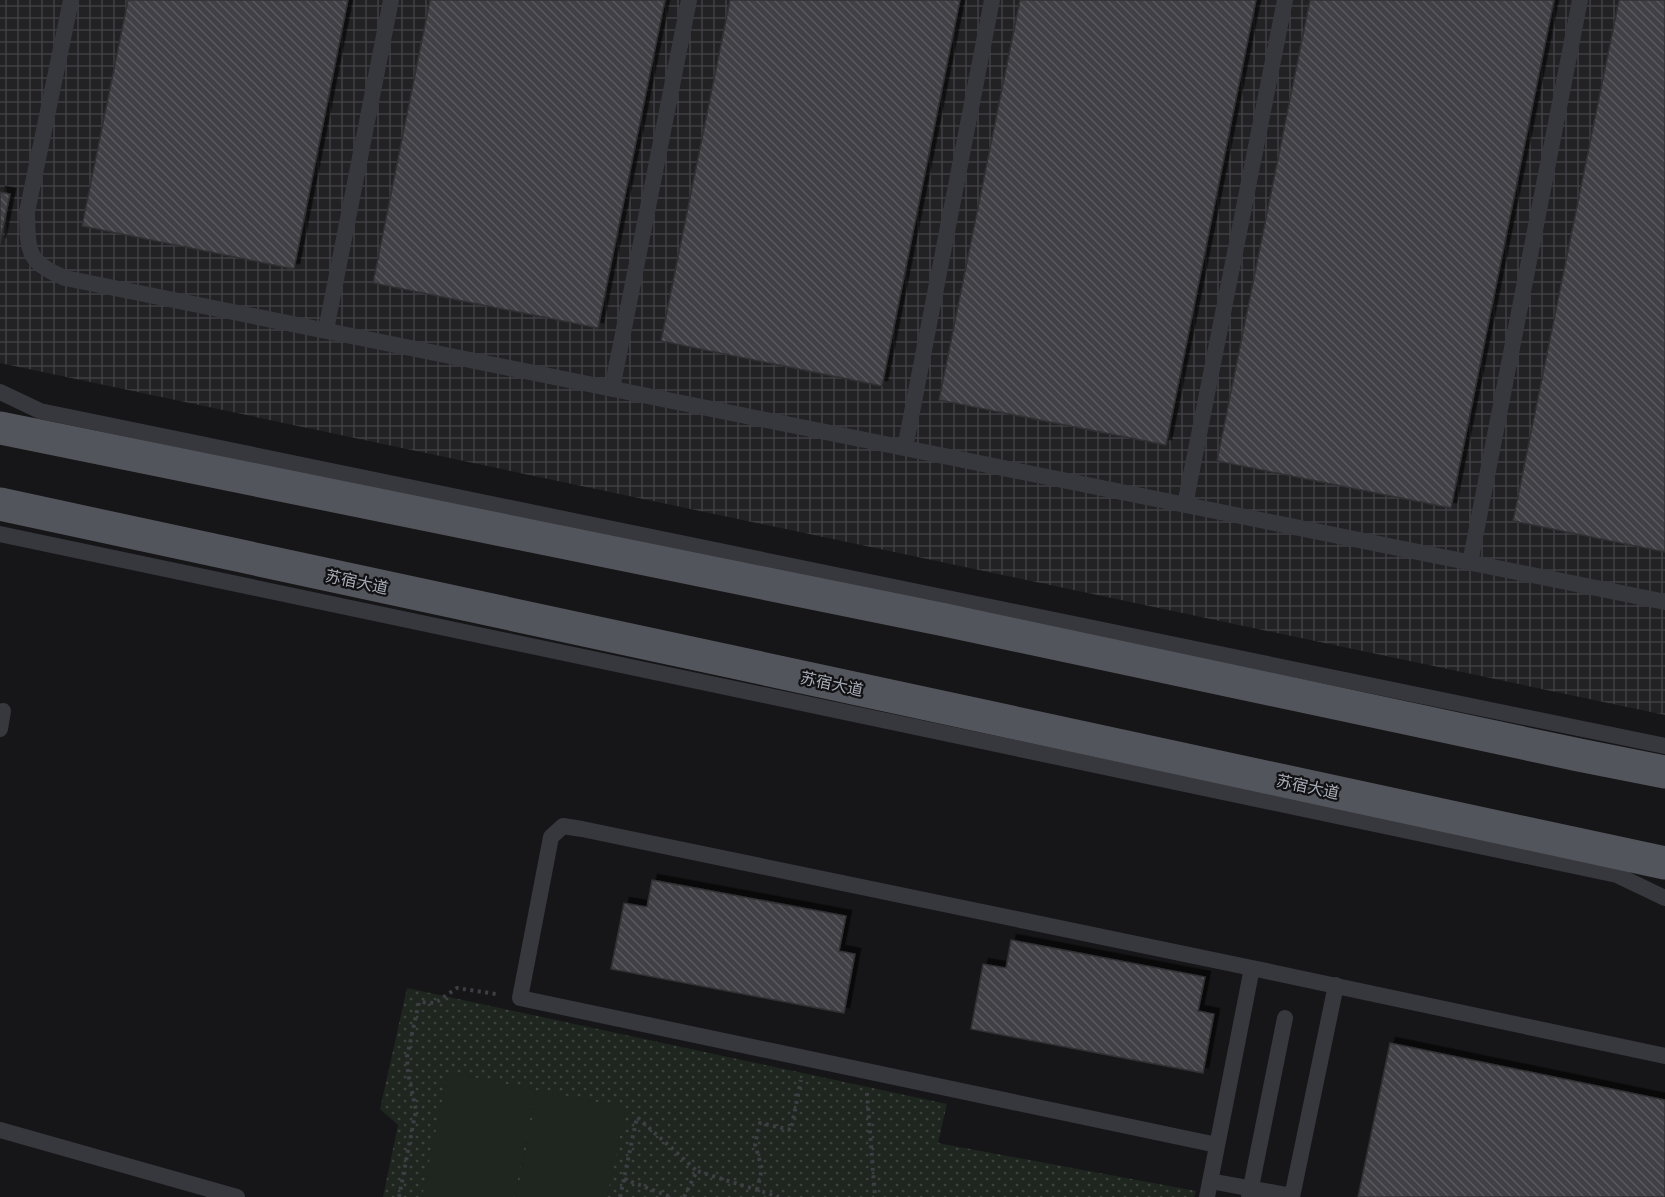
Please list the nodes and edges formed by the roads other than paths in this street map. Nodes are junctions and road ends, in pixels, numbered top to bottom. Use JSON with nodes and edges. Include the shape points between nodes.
{"nodes":[{"id":1,"x":71,"y":0,"type":"edge"},
{"id":2,"x":391,"y":0,"type":"edge"},
{"id":3,"x":689,"y":0,"type":"edge"},
{"id":4,"x":992,"y":0,"type":"edge"},
{"id":5,"x":1285,"y":0,"type":"edge"},
{"id":6,"x":1580,"y":0,"type":"edge"},
{"id":7,"x":326,"y":330,"type":"junction"},
{"id":8,"x":612,"y":388,"type":"junction"},
{"id":9,"x":0,"y":392,"type":"edge"},
{"id":10,"x":0,"y":428,"type":"edge"},
{"id":11,"x":905,"y":448,"type":"junction"},
{"id":12,"x":0,"y":504,"type":"edge"},
{"id":13,"x":1185,"y":505,"type":"junction"},
{"id":14,"x":0,"y":534,"type":"edge"},
{"id":15,"x":1470,"y":563,"type":"junction"},
{"id":16,"x":1665,"y":602,"type":"edge"},
{"id":17,"x":3,"y":711,"type":"dead end"},
{"id":18,"x":0,"y":729,"type":"edge"},
{"id":19,"x":1665,"y":746,"type":"edge"},
{"id":20,"x":1665,"y":772,"type":"edge"},
{"id":21,"x":1665,"y":863,"type":"edge"},
{"id":22,"x":1665,"y":898,"type":"edge"},
{"id":23,"x":1252,"y":968,"type":"junction"},
{"id":24,"x":1336,"y":986,"type":"junction"},
{"id":25,"x":1285,"y":1018,"type":"dead end"},
{"id":26,"x":1665,"y":1056,"type":"edge"},
{"id":27,"x":0,"y":1130,"type":"edge"},
{"id":28,"x":1217,"y":1145,"type":"junction"},
{"id":29,"x":1208,"y":1189,"type":"edge"},
{"id":30,"x":1250,"y":1193,"type":"edge"},
{"id":31,"x":1292,"y":1196,"type":"edge"},
{"id":32,"x":237,"y":1197,"type":"edge"}],
"edges":[{"from":1,"to":7,"type":"lane","via":[[27,212],[31,255],[44,269],[65,278]]},
{"from":2,"to":7,"type":"lane"},
{"from":3,"to":8,"type":"lane"},
{"from":4,"to":11,"type":"lane"},
{"from":5,"to":13,"type":"lane"},
{"from":6,"to":15,"type":"lane"},
{"from":7,"to":8,"type":"lane"},
{"from":8,"to":11,"type":"lane"},
{"from":9,"to":19,"type":"lane","via":[[40,411]]},
{"from":10,"to":20,"type":"main road","via":[[933,617]]},
{"from":11,"to":13,"type":"lane"},
{"from":12,"to":21,"type":"main road","name":"苏宿大道"},
{"from":13,"to":15,"type":"lane"},
{"from":14,"to":22,"type":"lane","via":[[1617,875]]},
{"from":15,"to":16,"type":"lane"},
{"from":17,"to":18,"type":"lane"},
{"from":23,"to":24,"type":"lane"},
{"from":23,"to":28,"type":"lane"},
{"from":23,"to":28,"type":"lane","via":[[563,826],[551,837],[519,998]]},
{"from":24,"to":26,"type":"lane"},
{"from":24,"to":31,"type":"lane"},
{"from":25,"to":30,"type":"lane"},
{"from":27,"to":32,"type":"lane"},
{"from":28,"to":29,"type":"lane"},
{"from":29,"to":30,"type":"lane"},
{"from":30,"to":31,"type":"lane"}]}
